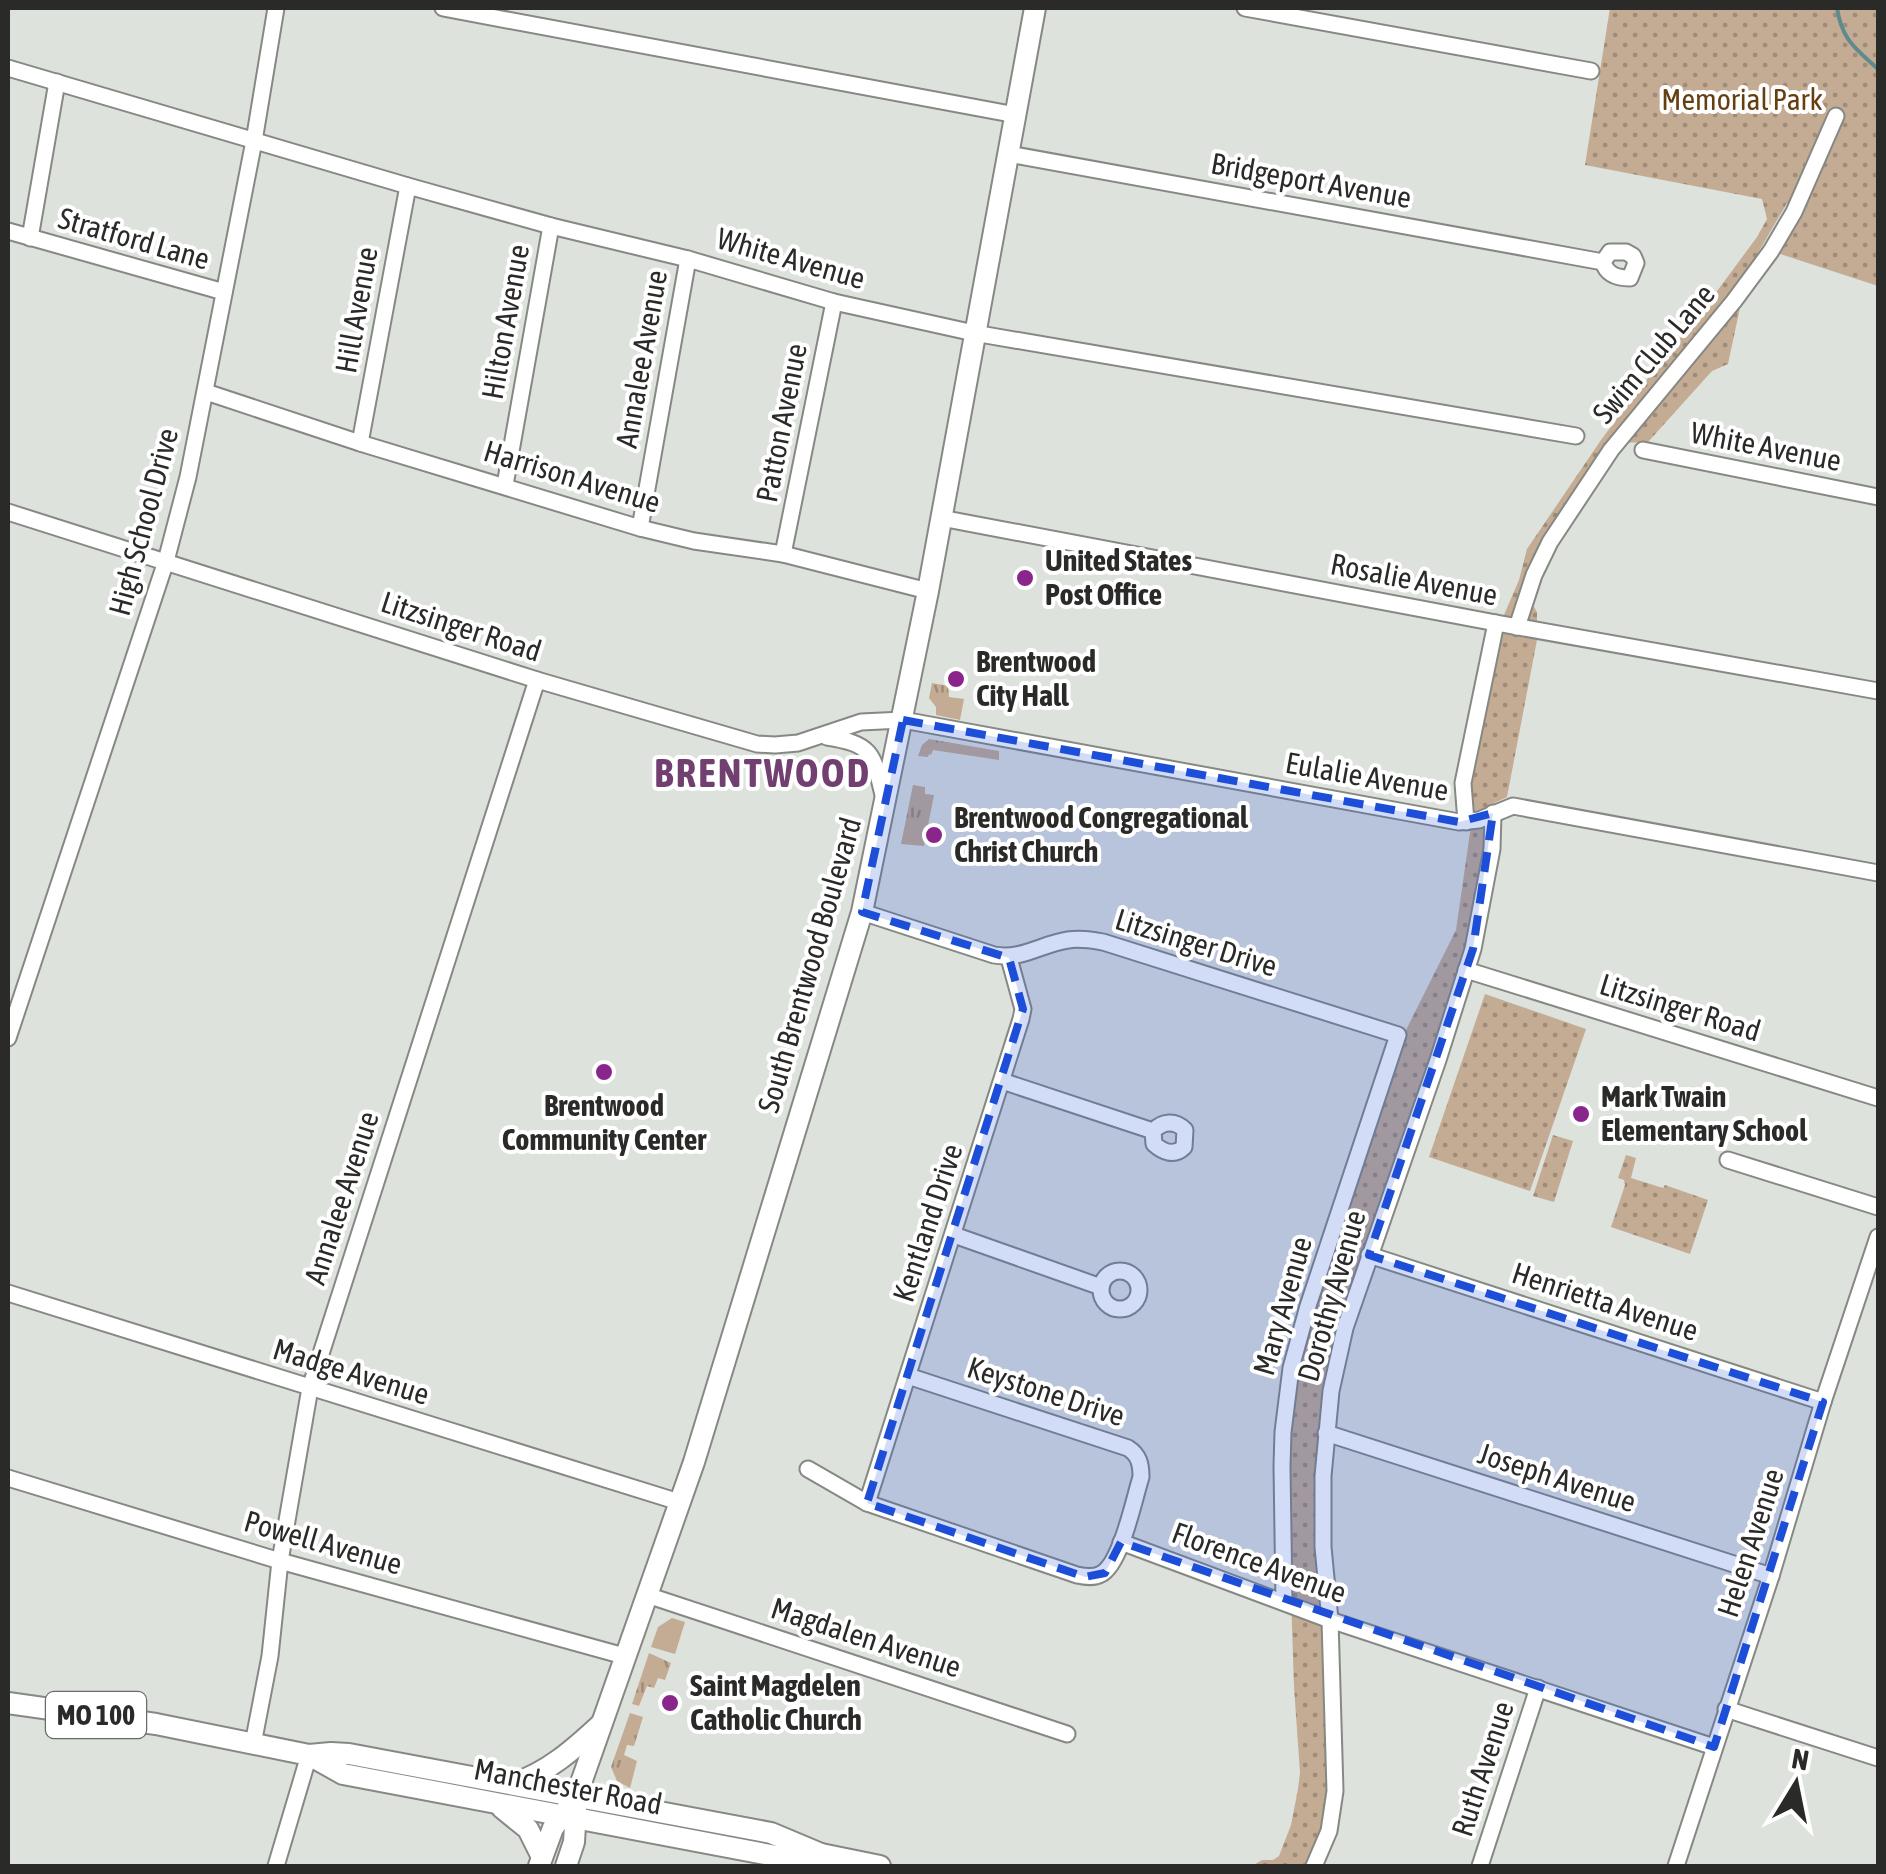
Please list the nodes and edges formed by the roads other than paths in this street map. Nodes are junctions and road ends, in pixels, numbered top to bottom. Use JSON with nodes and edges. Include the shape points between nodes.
{"nodes":[{"id":1,"x":276,"y":8,"type":"edge"},
{"id":2,"x":443,"y":8,"type":"edge"},
{"id":3,"x":1036,"y":8,"type":"edge"},
{"id":4,"x":1245,"y":8,"type":"edge"},
{"id":5,"x":8,"y":68,"type":"edge"},
{"id":6,"x":1591,"y":71,"type":"dead end"},
{"id":7,"x":58,"y":82,"type":"junction"},
{"id":8,"x":1016,"y":115,"type":"junction"},
{"id":9,"x":1836,"y":116,"type":"dead end"},
{"id":10,"x":254,"y":141,"type":"junction"},
{"id":11,"x":1009,"y":154,"type":"junction"},
{"id":12,"x":408,"y":186,"type":"junction"},
{"id":13,"x":551,"y":226,"type":"junction"},
{"id":14,"x":8,"y":231,"type":"edge"},
{"id":15,"x":30,"y":238,"type":"junction"},
{"id":16,"x":688,"y":259,"type":"junction"},
{"id":17,"x":1603,"y":262,"type":"dead end"},
{"id":18,"x":224,"y":292,"type":"junction"},
{"id":19,"x":834,"y":302,"type":"junction"},
{"id":20,"x":974,"y":333,"type":"junction"},
{"id":21,"x":206,"y":392,"type":"junction"},
{"id":22,"x":1576,"y":436,"type":"dead end"},
{"id":23,"x":360,"y":443,"type":"junction"},
{"id":24,"x":1643,"y":450,"type":"dead end"},
{"id":25,"x":505,"y":486,"type":"junction"},
{"id":26,"x":1878,"y":497,"type":"edge"},
{"id":27,"x":8,"y":512,"type":"edge"},
{"id":28,"x":941,"y":518,"type":"junction"},
{"id":29,"x":640,"y":528,"type":"junction"},
{"id":30,"x":783,"y":554,"type":"junction"},
{"id":31,"x":166,"y":561,"type":"junction"},
{"id":32,"x":928,"y":591,"type":"junction"},
{"id":33,"x":1496,"y":623,"type":"junction"},
{"id":34,"x":1517,"y":627,"type":"junction"},
{"id":35,"x":537,"y":680,"type":"junction"},
{"id":36,"x":1878,"y":691,"type":"edge"},
{"id":37,"x":903,"y":720,"type":"junction"},
{"id":38,"x":823,"y":736,"type":"junction"},
{"id":39,"x":885,"y":802,"type":"junction"},
{"id":40,"x":1493,"y":813,"type":"junction"},
{"id":41,"x":1466,"y":822,"type":"junction"},
{"id":42,"x":1878,"y":872,"type":"edge"},
{"id":43,"x":862,"y":912,"type":"junction"},
{"id":44,"x":1010,"y":958,"type":"junction"},
{"id":45,"x":1466,"y":970,"type":"junction"},
{"id":46,"x":1398,"y":1035,"type":"joint"},
{"id":47,"x":8,"y":1038,"type":"edge"},
{"id":48,"x":1002,"y":1081,"type":"junction"},
{"id":49,"x":1878,"y":1098,"type":"edge"},
{"id":50,"x":1154,"y":1131,"type":"dead end"},
{"id":51,"x":1728,"y":1160,"type":"dead end"},
{"id":52,"x":1878,"y":1207,"type":"edge"},
{"id":53,"x":954,"y":1235,"type":"junction"},
{"id":54,"x":1878,"y":1237,"type":"edge"},
{"id":55,"x":1370,"y":1255,"type":"junction"},
{"id":56,"x":1101,"y":1287,"type":"dead end"},
{"id":57,"x":8,"y":1293,"type":"edge"},
{"id":58,"x":908,"y":1376,"type":"junction"},
{"id":59,"x":310,"y":1388,"type":"junction"},
{"id":60,"x":1823,"y":1402,"type":"junction"},
{"id":61,"x":1326,"y":1434,"type":"junction"},
{"id":62,"x":808,"y":1469,"type":"dead end"},
{"id":63,"x":8,"y":1478,"type":"edge"},
{"id":64,"x":679,"y":1502,"type":"junction"},
{"id":65,"x":867,"y":1503,"type":"junction"},
{"id":66,"x":1121,"y":1542,"type":"junction"},
{"id":67,"x":280,"y":1560,"type":"junction"},
{"id":68,"x":1770,"y":1576,"type":"junction"},
{"id":69,"x":647,"y":1594,"type":"junction"},
{"id":70,"x":1284,"y":1602,"type":"junction"},
{"id":71,"x":1330,"y":1620,"type":"junction"},
{"id":72,"x":624,"y":1656,"type":"junction"},
{"id":73,"x":1538,"y":1688,"type":"junction"},
{"id":74,"x":8,"y":1703,"type":"edge"},
{"id":75,"x":1726,"y":1709,"type":"junction"},
{"id":76,"x":602,"y":1724,"type":"junction"},
{"id":77,"x":1067,"y":1734,"type":"dead end"},
{"id":78,"x":253,"y":1744,"type":"junction"},
{"id":79,"x":1714,"y":1747,"type":"junction"},
{"id":80,"x":309,"y":1756,"type":"junction"},
{"id":81,"x":1878,"y":1758,"type":"edge"},
{"id":82,"x":511,"y":1785,"type":"junction"},
{"id":83,"x":576,"y":1797,"type":"junction"},
{"id":84,"x":496,"y":1804,"type":"junction"},
{"id":85,"x":569,"y":1818,"type":"junction"},
{"id":86,"x":821,"y":1854,"type":"junction"},
{"id":87,"x":540,"y":1862,"type":"edge"},
{"id":88,"x":276,"y":1866,"type":"edge"},
{"id":89,"x":566,"y":1866,"type":"edge"},
{"id":90,"x":880,"y":1866,"type":"edge"},
{"id":91,"x":1314,"y":1866,"type":"edge"},
{"id":92,"x":1480,"y":1866,"type":"edge"},
{"id":93,"x":1676,"y":1866,"type":"edge"}],
"edges":[{"from":1,"to":10,"type":"street","name":"High School Drive"},
{"from":2,"to":8,"type":"street"},
{"from":3,"to":8,"type":"main road","name":"South Brentwood Boulevard"},
{"from":4,"to":6,"type":"street"},
{"from":5,"to":7,"type":"street","name":"White Avenue"},
{"from":7,"to":10,"type":"street","name":"White Avenue"},
{"from":7,"to":15,"type":"street","name":"Stratford Lane"},
{"from":8,"to":11,"type":"main road","name":"South Brentwood Boulevard"},
{"from":9,"to":34,"type":"street","name":"Swim Club Lane","via":[[1771,251],[1610,450],[1550,542]]},
{"from":10,"to":12,"type":"street","name":"White Avenue"},
{"from":10,"to":18,"type":"street","name":"High School Drive"},
{"from":11,"to":17,"type":"street","name":"Bridgeport Avenue"},
{"from":11,"to":20,"type":"main road","name":"South Brentwood Boulevard"},
{"from":12,"to":13,"type":"street","name":"White Avenue"},
{"from":12,"to":23,"type":"street","name":"Hill Avenue"},
{"from":13,"to":16,"type":"street","name":"White Avenue"},
{"from":13,"to":25,"type":"street","name":"Hilton Avenue"},
{"from":14,"to":15,"type":"street","name":"Stratford Lane"},
{"from":15,"to":18,"type":"street","name":"Stratford Lane"},
{"from":16,"to":19,"type":"street","name":"White Avenue"},
{"from":16,"to":29,"type":"street","name":"Annalee Avenue"},
{"from":18,"to":21,"type":"street","name":"High School Drive"},
{"from":19,"to":20,"type":"street","name":"White Avenue"},
{"from":19,"to":30,"type":"street","name":"Patton Avenue"},
{"from":20,"to":22,"type":"street","name":"White Avenue"},
{"from":20,"to":28,"type":"main road","name":"South Brentwood Boulevard"},
{"from":21,"to":23,"type":"street","name":"Harrison Avenue"},
{"from":21,"to":31,"type":"street","name":"High School Drive"},
{"from":23,"to":25,"type":"street","name":"Harrison Avenue"},
{"from":24,"to":26,"type":"street","name":"White Avenue"},
{"from":25,"to":29,"type":"street","name":"Harrison Avenue"},
{"from":27,"to":31,"type":"street","name":"Litzsinger Road"},
{"from":28,"to":32,"type":"main road","name":"South Brentwood Boulevard"},
{"from":28,"to":33,"type":"street","name":"Rosalie Avenue"},
{"from":29,"to":30,"type":"street","name":"Harrison Avenue"},
{"from":30,"to":32,"type":"street","name":"Harrison Avenue"},
{"from":31,"to":35,"type":"street","name":"Litzsinger Road"},
{"from":31,"to":47,"type":"street","name":"High School Drive"},
{"from":32,"to":37,"type":"main road","name":"South Brentwood Boulevard"},
{"from":33,"to":34,"type":"street","name":"Rosalie Avenue"},
{"from":33,"to":41,"type":"street","via":[[1463,783]]},
{"from":34,"to":36,"type":"street","name":"Rosalie Avenue"},
{"from":35,"to":38,"type":"street","name":"Litzsinger Road","via":[[757,744]]},
{"from":35,"to":59,"type":"street","name":"Annalee Avenue"},
{"from":37,"to":38,"type":"street","name":"Litzsinger Road","via":[[861,722]]},
{"from":37,"to":39,"type":"main road","name":"South Brentwood Boulevard"},
{"from":37,"to":41,"type":"street","name":"Eulalie Avenue"},
{"from":38,"to":39,"type":"street","via":[[862,745],[872,756]]},
{"from":39,"to":43,"type":"main road","name":"South Brentwood Boulevard"},
{"from":40,"to":41,"type":"street","name":"Eulalie Avenue"},
{"from":40,"to":42,"type":"street","name":"Eulalie Avenue","via":[[1513,806]]},
{"from":40,"to":45,"type":"street","name":"Dorothy Avenue","via":[[1492,849]]},
{"from":43,"to":44,"type":"street"},
{"from":43,"to":64,"type":"main road","name":"South Brentwood Boulevard"},
{"from":44,"to":46,"type":"street","name":"Litzsinger Drive","via":[[1063,940],[1102,942]]},
{"from":44,"to":48,"type":"street","name":"Kentland Drive","via":[[1023,1009]]},
{"from":45,"to":49,"type":"street","name":"Litzsinger Road"},
{"from":45,"to":55,"type":"street","name":"Dorothy Avenue"},
{"from":46,"to":70,"type":"street","name":"Mary Avenue","via":[[1291,1368],[1283,1432]]},
{"from":48,"to":50,"type":"street"},
{"from":48,"to":53,"type":"street","name":"Kentland Drive"},
{"from":51,"to":52,"type":"street"},
{"from":53,"to":56,"type":"street"},
{"from":53,"to":58,"type":"street","name":"Kentland Drive"},
{"from":54,"to":60,"type":"street","name":"Helen Avenue"},
{"from":55,"to":60,"type":"street","name":"Henrietta Avenue"},
{"from":55,"to":61,"type":"street","name":"Dorothy Avenue","via":[[1336,1362]]},
{"from":57,"to":59,"type":"street","name":"Madge Avenue"},
{"from":58,"to":65,"type":"street","name":"Kentland Drive"},
{"from":58,"to":66,"type":"street","name":"Keystone Drive","via":[[1135,1453],[1140,1477]]},
{"from":59,"to":64,"type":"street","name":"Madge Avenue"},
{"from":59,"to":67,"type":"street","name":"Annalee Avenue"},
{"from":60,"to":68,"type":"street","name":"Helen Avenue"},
{"from":61,"to":68,"type":"street","name":"Joseph Avenue"},
{"from":61,"to":71,"type":"street","name":"Dorothy Avenue"},
{"from":62,"to":65,"type":"street"},
{"from":63,"to":67,"type":"street","name":"Powell Avenue"},
{"from":64,"to":69,"type":"main road","name":"South Brentwood Boulevard"},
{"from":65,"to":66,"type":"street","via":[[1085,1576],[1104,1573]]},
{"from":66,"to":70,"type":"street","name":"Florence Avenue"},
{"from":67,"to":72,"type":"street","name":"Powell Avenue"},
{"from":67,"to":78,"type":"street","name":"Annalee Avenue"},
{"from":68,"to":75,"type":"street","name":"Helen Avenue"},
{"from":69,"to":72,"type":"main road","name":"South Brentwood Boulevard"},
{"from":69,"to":77,"type":"street","name":"Magdalen Avenue"},
{"from":70,"to":71,"type":"street","name":"Florence Avenue"},
{"from":71,"to":73,"type":"street","name":"Florence Avenue"},
{"from":71,"to":91,"type":"street","name":"Dorothy Avenue","via":[[1334,1791],[1329,1831]]},
{"from":72,"to":76,"type":"main road","name":"South Brentwood Boulevard"},
{"from":73,"to":79,"type":"street","name":"Florence Avenue"},
{"from":73,"to":92,"type":"street","name":"Ruth Avenue"},
{"from":74,"to":78,"type":"main road","name":"Manchester Road","number":"MO 100"},
{"from":75,"to":79,"type":"street","name":"Helen Avenue"},
{"from":75,"to":81,"type":"street"},
{"from":76,"to":82,"type":"main road","via":[[546,1770]]},
{"from":76,"to":83,"type":"main road","name":"South Brentwood Boulevard"},
{"from":78,"to":80,"type":"main road","name":"Manchester Road","number":"MO 100"},
{"from":79,"to":93,"type":"street","name":"Helen Avenue"},
{"from":80,"to":82,"type":"main road","name":"Manchester Road","number":"MO 100","via":[[349,1754]]},
{"from":80,"to":84,"type":"main road","name":"Manchester Road","number":"MO 100","via":[[343,1774]]},
{"from":80,"to":88,"type":"street"},
{"from":82,"to":83,"type":"main road","name":"Manchester Road","number":"MO 100"},
{"from":83,"to":85,"type":"main road","name":"South Brentwood Boulevard"},
{"from":83,"to":86,"type":"main road","name":"Manchester Road","number":"MO 100","via":[[770,1833]]},
{"from":84,"to":85,"type":"main road","name":"Manchester Road","number":"MO 100"},
{"from":84,"to":87,"type":"main road","via":[[528,1829]]},
{"from":85,"to":86,"type":"main road","name":"Manchester Road","number":"MO 100","via":[[781,1857]]},
{"from":85,"to":87,"type":"main road","name":"South Brentwood Boulevard","via":[[551,1833]]},
{"from":85,"to":89,"type":"main road","name":"South Brentwood Boulevard","via":[[574,1842]]},
{"from":86,"to":90,"type":"main road","name":"Manchester Road","number":"MO 100"}]}
